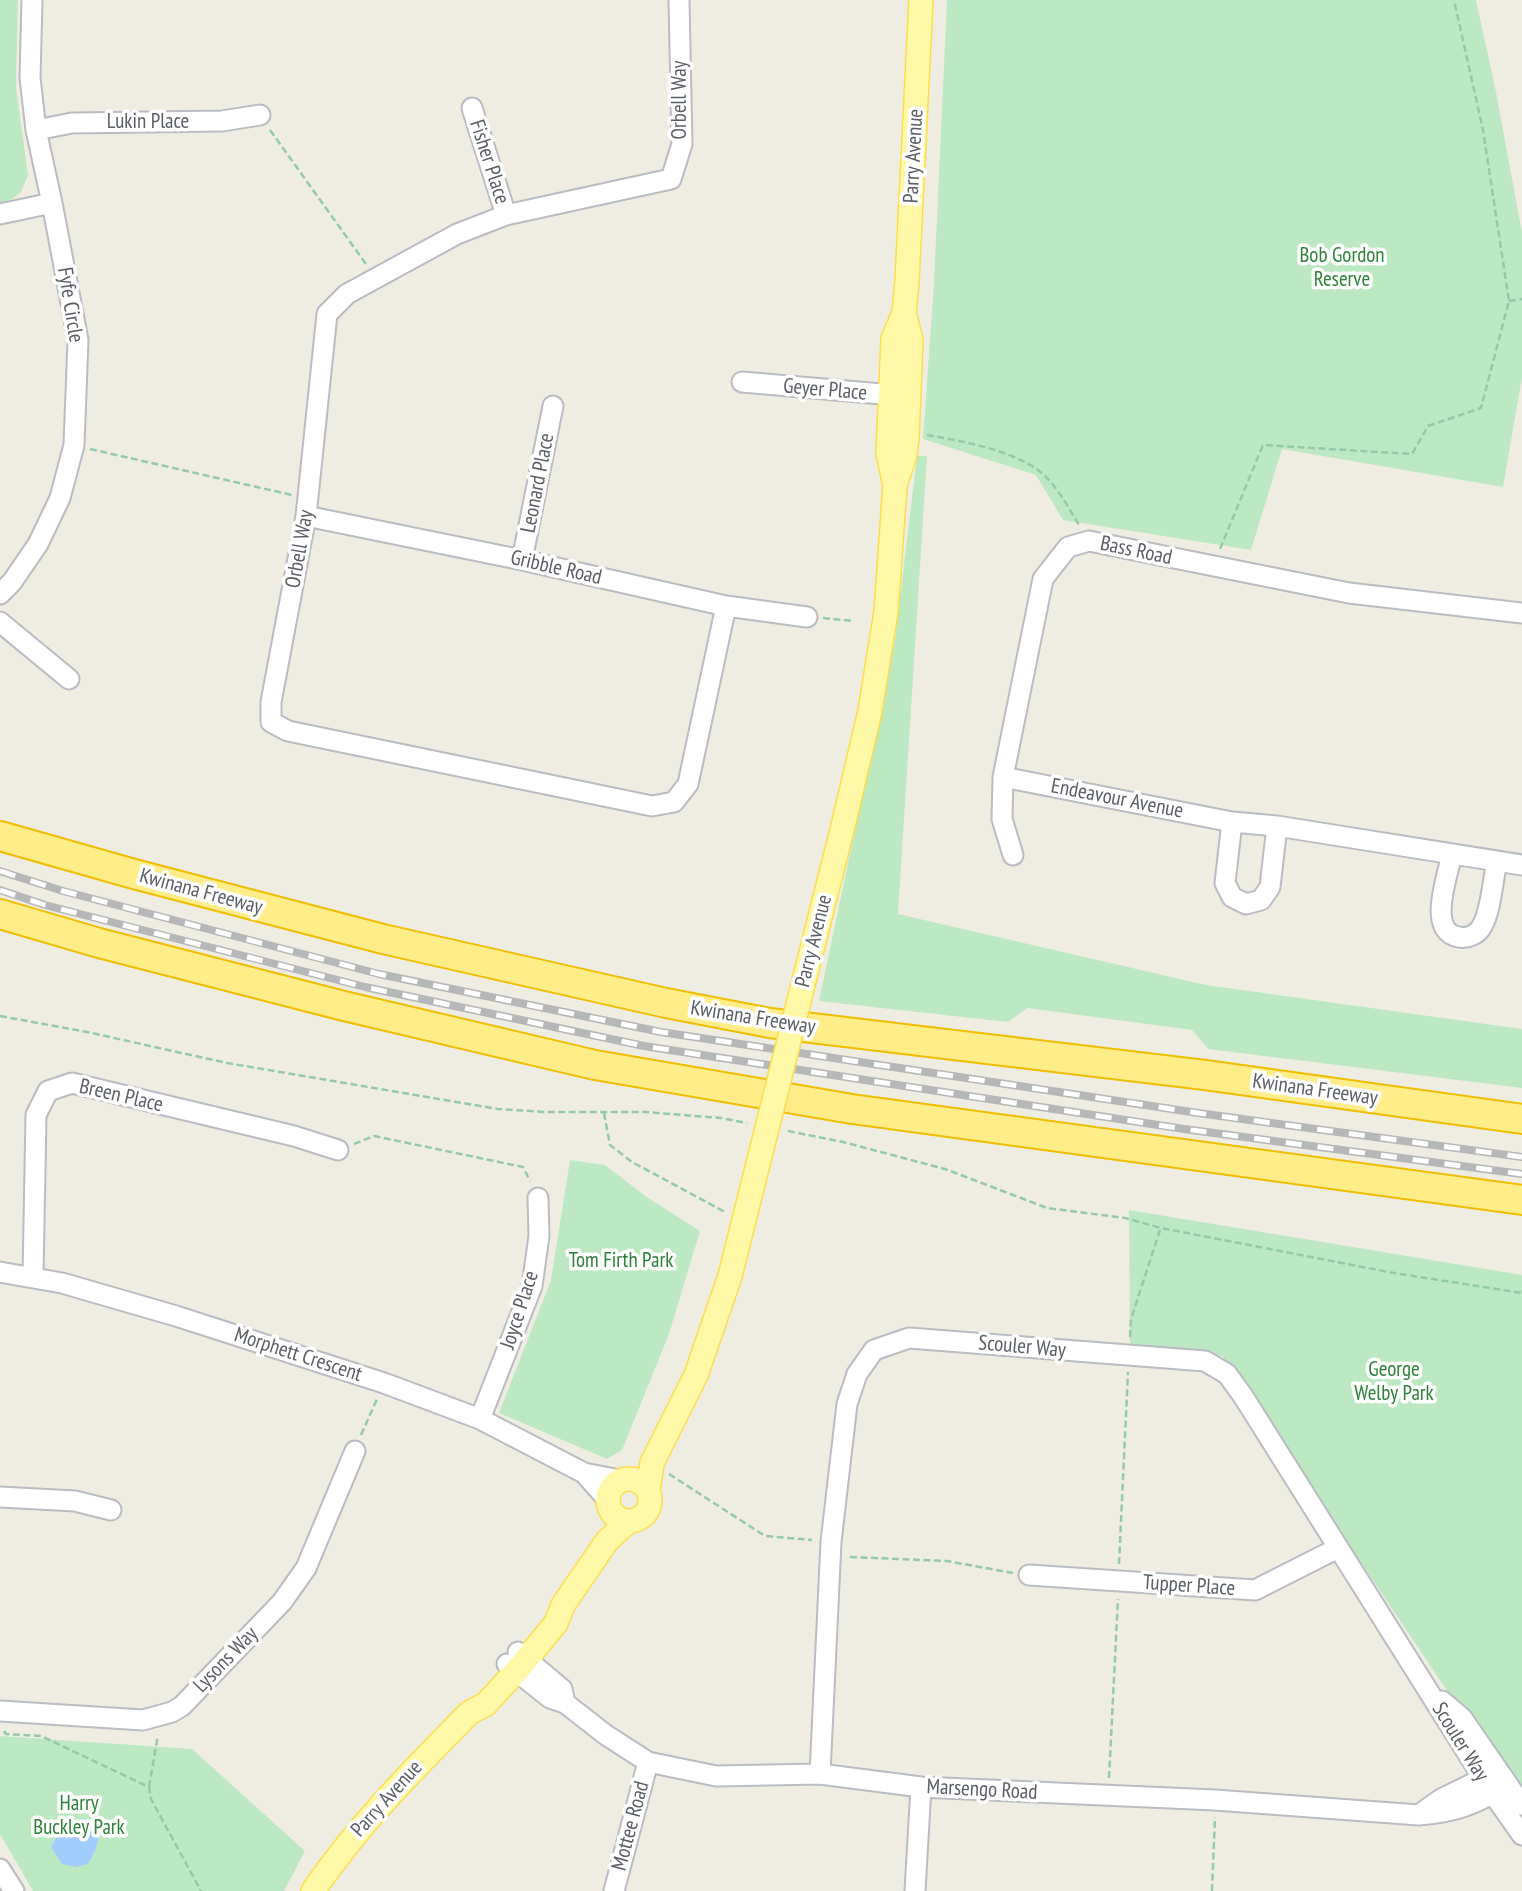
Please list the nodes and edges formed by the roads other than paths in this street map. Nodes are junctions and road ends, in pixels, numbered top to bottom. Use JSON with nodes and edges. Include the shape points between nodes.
{"nodes":[{"id":1,"x":32,"y":0,"type":"edge"},
{"id":2,"x":678,"y":0,"type":"edge"},
{"id":3,"x":921,"y":0,"type":"edge"},
{"id":4,"x":472,"y":108,"type":"dead end"},
{"id":5,"x":260,"y":116,"type":"road end"},
{"id":6,"x":36,"y":130,"type":"junction"},
{"id":7,"x":52,"y":203,"type":"junction"},
{"id":8,"x":0,"y":214,"type":"edge"},
{"id":9,"x":506,"y":215,"type":"junction"},
{"id":10,"x":742,"y":382,"type":"dead end"},
{"id":11,"x":900,"y":396,"type":"junction"},
{"id":12,"x":553,"y":406,"type":"dead end"},
{"id":13,"x":895,"y":485,"type":"junction"},
{"id":14,"x":307,"y":508,"type":"junction"},
{"id":15,"x":522,"y":560,"type":"junction"},
{"id":16,"x":0,"y":594,"type":"edge"},
{"id":17,"x":726,"y":606,"type":"junction"},
{"id":18,"x":1522,"y":613,"type":"edge"},
{"id":19,"x":807,"y":617,"type":"road end"},
{"id":20,"x":0,"y":622,"type":"edge"},
{"id":21,"x":69,"y":678,"type":"dead end"},
{"id":22,"x":1003,"y":777,"type":"junction"},
{"id":23,"x":1232,"y":822,"type":"junction"},
{"id":24,"x":1277,"y":826,"type":"junction"},
{"id":25,"x":0,"y":836,"type":"edge"},
{"id":26,"x":1452,"y":854,"type":"junction"},
{"id":27,"x":1013,"y":855,"type":"dead end"},
{"id":28,"x":1496,"y":861,"type":"junction"},
{"id":29,"x":1522,"y":864,"type":"edge"},
{"id":30,"x":0,"y":914,"type":"edge"},
{"id":31,"x":1522,"y":1119,"type":"edge"},
{"id":32,"x":338,"y":1150,"type":"road end"},
{"id":33,"x":538,"y":1198,"type":"road end"},
{"id":34,"x":1522,"y":1200,"type":"edge"},
{"id":35,"x":0,"y":1272,"type":"edge"},
{"id":36,"x":33,"y":1277,"type":"junction"},
{"id":37,"x":480,"y":1419,"type":"junction"},
{"id":38,"x":355,"y":1451,"type":"road end"},
{"id":39,"x":584,"y":1473,"type":"junction"},
{"id":40,"x":632,"y":1483,"type":"junction"},
{"id":41,"x":0,"y":1497,"type":"edge"},
{"id":42,"x":111,"y":1510,"type":"dead end"},
{"id":43,"x":616,"y":1511,"type":"junction"},
{"id":44,"x":1338,"y":1548,"type":"junction"},
{"id":45,"x":1029,"y":1575,"type":"road end"},
{"id":46,"x":517,"y":1661,"type":"junction"},
{"id":47,"x":1,"y":1719,"type":"edge"},
{"id":48,"x":648,"y":1762,"type":"junction"},
{"id":49,"x":820,"y":1774,"type":"junction"},
{"id":50,"x":1496,"y":1782,"type":"junction"},
{"id":51,"x":921,"y":1787,"type":"junction"},
{"id":52,"x":1522,"y":1805,"type":"edge"},
{"id":53,"x":1522,"y":1835,"type":"edge"},
{"id":54,"x":0,"y":1869,"type":"edge"},
{"id":55,"x":14,"y":1891,"type":"edge"},
{"id":56,"x":313,"y":1891,"type":"edge"},
{"id":57,"x":614,"y":1891,"type":"edge"},
{"id":58,"x":915,"y":1891,"type":"edge"}],
"edges":[{"from":1,"to":6,"type":"street","name":"Fyfe Circle","via":[[30,78]]},
{"from":2,"to":9,"type":"street","name":"Orbell Way","via":[[682,144],[671,179]]},
{"from":3,"to":11,"type":"main road","name":"Parry Avenue","via":[[904,313],[894,339]]},
{"from":4,"to":9,"type":"street","name":"Fisher Place"},
{"from":5,"to":6,"type":"street","name":"Lukin Place","via":[[222,121],[72,122]]},
{"from":6,"to":7,"type":"street","name":"Fyfe Circle"},
{"from":7,"to":8,"type":"street"},
{"from":7,"to":16,"type":"street","name":"Fyfe Circle","via":[[78,340],[74,445],[60,498],[38,544]]},
{"from":9,"to":14,"type":"street","name":"Orbell Way","via":[[457,234],[347,293],[327,314]]},
{"from":10,"to":11,"type":"street","name":"Geyer Place"},
{"from":11,"to":13,"type":"main road","name":"Parry Avenue","via":[[888,454]]},
{"from":11,"to":13,"type":"main road","name":"Parry Avenue","via":[[907,438]]},
{"from":12,"to":15,"type":"street","name":"Leonard Place"},
{"from":13,"to":40,"type":"main road","name":"Parry Avenue","bridge":true,"via":[[886,612],[870,711],[730,1276],[696,1376],[652,1463]]},
{"from":14,"to":15,"type":"street","name":"Gribble Road"},
{"from":14,"to":17,"type":"street","name":"Orbell Way","via":[[271,702],[271,722],[288,731],[652,806],[674,802],[688,784]]},
{"from":15,"to":17,"type":"street","name":"Gribble Road"},
{"from":17,"to":19,"type":"street","name":"Gribble Road"},
{"from":18,"to":22,"type":"street","name":"Bass Road","via":[[1349,593],[1089,541],[1068,547],[1043,579]]},
{"from":20,"to":21,"type":"street"},
{"from":22,"to":23,"type":"street","name":"Endeavour Avenue"},
{"from":22,"to":27,"type":"street","name":"Bass Road","via":[[1002,819]]},
{"from":23,"to":24,"type":"street","name":"Endeavour Avenue"},
{"from":23,"to":24,"type":"street","via":[[1225,883],[1232,897],[1246,904],[1261,900],[1270,887]]},
{"from":24,"to":26,"type":"street","name":"Endeavour Avenue"},
{"from":25,"to":31,"type":"highway","name":"Kwinana Freeway","via":[[383,939],[770,1023],[1205,1075]]},
{"from":26,"to":28,"type":"street","name":"Endeavour Avenue"},
{"from":26,"to":28,"type":"street","via":[[1440,916],[1446,930],[1459,937],[1474,934],[1484,923]]},
{"from":28,"to":29,"type":"street","name":"Endeavour Avenue"},
{"from":30,"to":34,"type":"highway","via":[[344,1006],[607,1067],[852,1109]]},
{"from":32,"to":36,"type":"street","name":"Breen Place","via":[[72,1083],[48,1091],[36,1115]]},
{"from":33,"to":37,"type":"street","name":"Joyce Place","via":[[539,1236],[532,1286]]},
{"from":35,"to":36,"type":"street","name":"Morphett Crescent"},
{"from":36,"to":37,"type":"street","name":"Morphett Crescent","via":[[176,1315]]},
{"from":37,"to":39,"type":"street","name":"Morphett Crescent"},
{"from":38,"to":47,"type":"street","name":"Lysons Way","via":[[306,1569],[282,1602],[182,1706],[144,1720]]},
{"from":39,"to":40,"type":"street","name":"Morphett Crescent"},
{"from":39,"to":43,"type":"street","name":"Morphett Crescent"},
{"from":40,"to":43,"type":"main road","name":"Parry Avenue","via":[[611,1489]]},
{"from":40,"to":43,"type":"main road","via":[[650,1497],[647,1511],[642,1517]]},
{"from":41,"to":42,"type":"street","via":[[75,1501]]},
{"from":43,"to":46,"type":"main road","name":"Parry Avenue","via":[[607,1541],[563,1605],[556,1623]]},
{"from":44,"to":45,"type":"street","name":"Tupper Place","via":[[1255,1590]]},
{"from":44,"to":49,"type":"street","name":"Scouler Way","via":[[1227,1374],[1205,1360],[909,1338],[874,1350],[857,1374],[847,1404],[831,1542]]},
{"from":44,"to":50,"type":"street","name":"Scouler Way","via":[[1428,1689],[1462,1718]]},
{"from":46,"to":48,"type":"street","name":"Marsengo Road","via":[[562,1689],[565,1703]]},
{"from":46,"to":56,"type":"main road","name":"Parry Avenue","via":[[486,1704],[469,1713],[383,1800]]},
{"from":48,"to":49,"type":"street","name":"Marsengo Road","via":[[716,1776]]},
{"from":48,"to":57,"type":"street","name":"Mottee Road"},
{"from":49,"to":51,"type":"street","name":"Marsengo Road"},
{"from":50,"to":51,"type":"street","name":"Marsengo Road","via":[[1448,1813],[1419,1815],[1216,1800]]},
{"from":50,"to":52,"type":"street"},
{"from":50,"to":53,"type":"street"},
{"from":51,"to":58,"type":"street"},
{"from":54,"to":55,"type":"street"}]}
